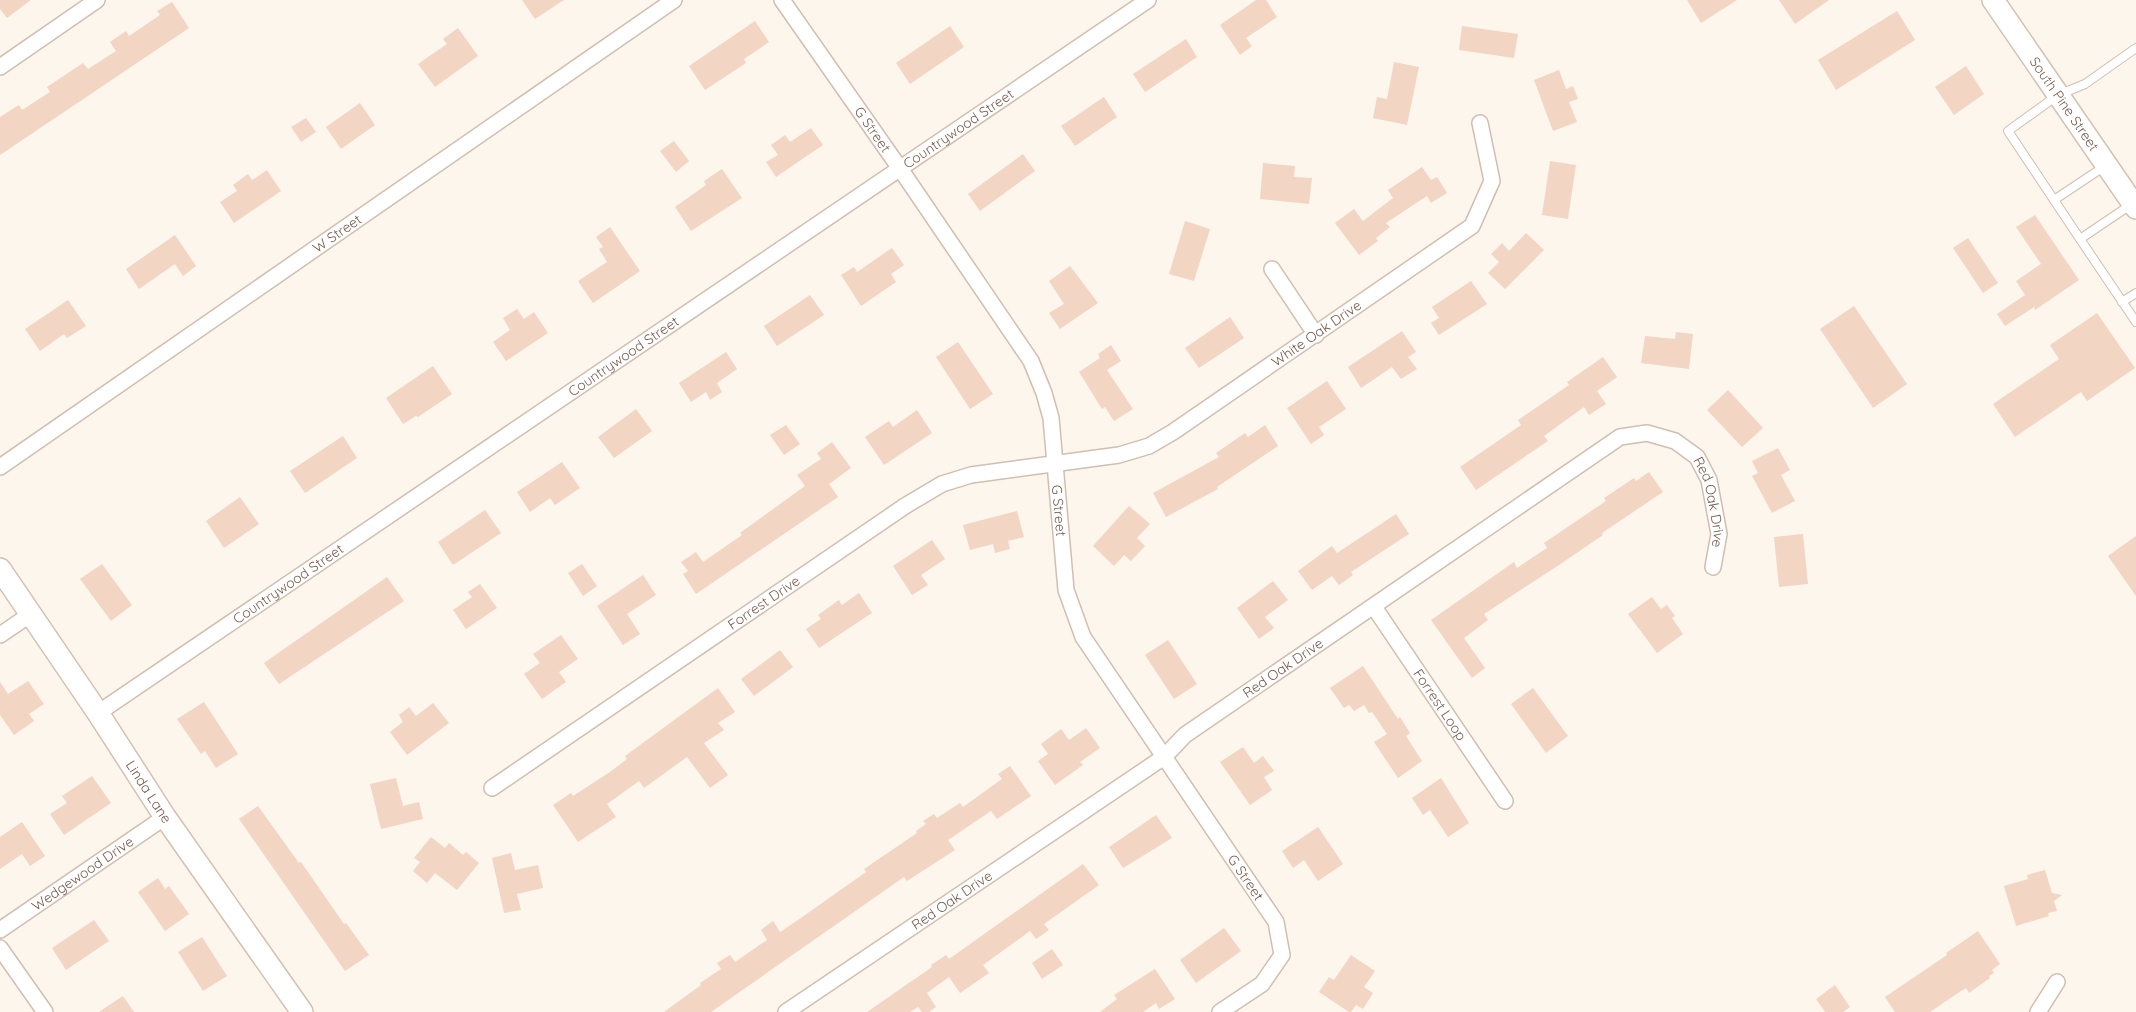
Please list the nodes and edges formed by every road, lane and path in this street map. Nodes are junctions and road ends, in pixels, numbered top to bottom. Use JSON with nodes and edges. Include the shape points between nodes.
{"nodes":[{"id":1,"x":97,"y":0,"type":"edge"},
{"id":2,"x":674,"y":0,"type":"edge"},
{"id":3,"x":782,"y":0,"type":"edge"},
{"id":4,"x":1148,"y":0,"type":"edge"},
{"id":5,"x":1993,"y":0,"type":"edge"},
{"id":6,"x":2136,"y":48,"type":"edge"},
{"id":7,"x":0,"y":67,"type":"edge"},
{"id":8,"x":2058,"y":95,"type":"junction"},
{"id":9,"x":1480,"y":123,"type":"dead end"},
{"id":10,"x":2106,"y":165,"type":"junction"},
{"id":11,"x":901,"y":170,"type":"junction"},
{"id":12,"x":2054,"y":200,"type":"junction"},
{"id":13,"x":2134,"y":206,"type":"edge"},
{"id":14,"x":2080,"y":239,"type":"junction"},
{"id":15,"x":1272,"y":269,"type":"dead end"},
{"id":16,"x":2136,"y":293,"type":"edge"},
{"id":17,"x":2122,"y":302,"type":"junction"},
{"id":18,"x":2136,"y":322,"type":"edge"},
{"id":19,"x":1316,"y":335,"type":"junction"},
{"id":20,"x":1055,"y":465,"type":"junction"},
{"id":21,"x":0,"y":466,"type":"edge"},
{"id":22,"x":1713,"y":567,"type":"dead end"},
{"id":23,"x":0,"y":569,"type":"edge"},
{"id":24,"x":1374,"y":607,"type":"junction"},
{"id":25,"x":31,"y":614,"type":"junction"},
{"id":26,"x":0,"y":635,"type":"edge"},
{"id":27,"x":98,"y":712,"type":"junction"},
{"id":28,"x":1164,"y":757,"type":"junction"},
{"id":29,"x":492,"y":788,"type":"dead end"},
{"id":30,"x":1504,"y":801,"type":"dead end"},
{"id":31,"x":165,"y":817,"type":"junction"},
{"id":32,"x":0,"y":930,"type":"edge"},
{"id":33,"x":0,"y":948,"type":"edge"},
{"id":34,"x":2057,"y":982,"type":"dead end"},
{"id":35,"x":45,"y":1012,"type":"edge"},
{"id":36,"x":302,"y":1012,"type":"edge"},
{"id":37,"x":786,"y":1012,"type":"edge"},
{"id":38,"x":1220,"y":1012,"type":"edge"},
{"id":39,"x":2038,"y":1012,"type":"edge"}],
"edges":[{"from":1,"to":7,"type":"street"},
{"from":2,"to":21,"type":"street","name":"W Street"},
{"from":3,"to":11,"type":"street","name":"G Street"},
{"from":4,"to":11,"type":"street","name":"Countrywood Street"},
{"from":5,"to":8,"type":"street","name":"South Pine Street"},
{"from":6,"to":8,"type":"lane","via":[[2085,84]]},
{"from":8,"to":10,"type":"street","name":"South Pine Street"},
{"from":8,"to":12,"type":"lane","via":[[2008,131]]},
{"from":9,"to":19,"type":"street","name":"White Oak Drive","via":[[1492,180],[1472,226]]},
{"from":10,"to":12,"type":"lane"},
{"from":10,"to":13,"type":"street","name":"South Pine Street"},
{"from":11,"to":20,"type":"street","name":"G Street","via":[[1031,361],[1051,418]]},
{"from":11,"to":27,"type":"street","name":"Countrywood Street"},
{"from":12,"to":14,"type":"lane"},
{"from":13,"to":14,"type":"lane"},
{"from":14,"to":17,"type":"lane"},
{"from":15,"to":19,"type":"street"},
{"from":16,"to":17,"type":"lane"},
{"from":17,"to":18,"type":"lane"},
{"from":19,"to":20,"type":"street","name":"White Oak Drive","via":[[1149,446],[1119,455]]},
{"from":20,"to":28,"type":"street","name":"G Street","via":[[1066,590],[1083,637]]},
{"from":20,"to":29,"type":"street","name":"Forrest Drive","via":[[971,475],[942,484]]},
{"from":22,"to":24,"type":"street","name":"Red Oak Drive","via":[[1719,534],[1709,480],[1696,457],[1675,441],[1647,433],[1620,437]]},
{"from":23,"to":25,"type":"street","name":"Linda Lane"},
{"from":24,"to":28,"type":"street","name":"Red Oak Drive","via":[[1185,735]]},
{"from":24,"to":30,"type":"street","name":"Forrest Loop"},
{"from":25,"to":26,"type":"street"},
{"from":25,"to":27,"type":"street","name":"Linda Lane"},
{"from":27,"to":31,"type":"street","name":"Linda Lane"},
{"from":28,"to":37,"type":"street","name":"Red Oak Drive"},
{"from":28,"to":38,"type":"street","name":"G Street","via":[[1276,922],[1282,955],[1262,984]]},
{"from":31,"to":32,"type":"street","name":"Wedgewood Drive"},
{"from":31,"to":36,"type":"street","name":"Linda Lane"},
{"from":33,"to":35,"type":"street"},
{"from":34,"to":39,"type":"street"}]}
